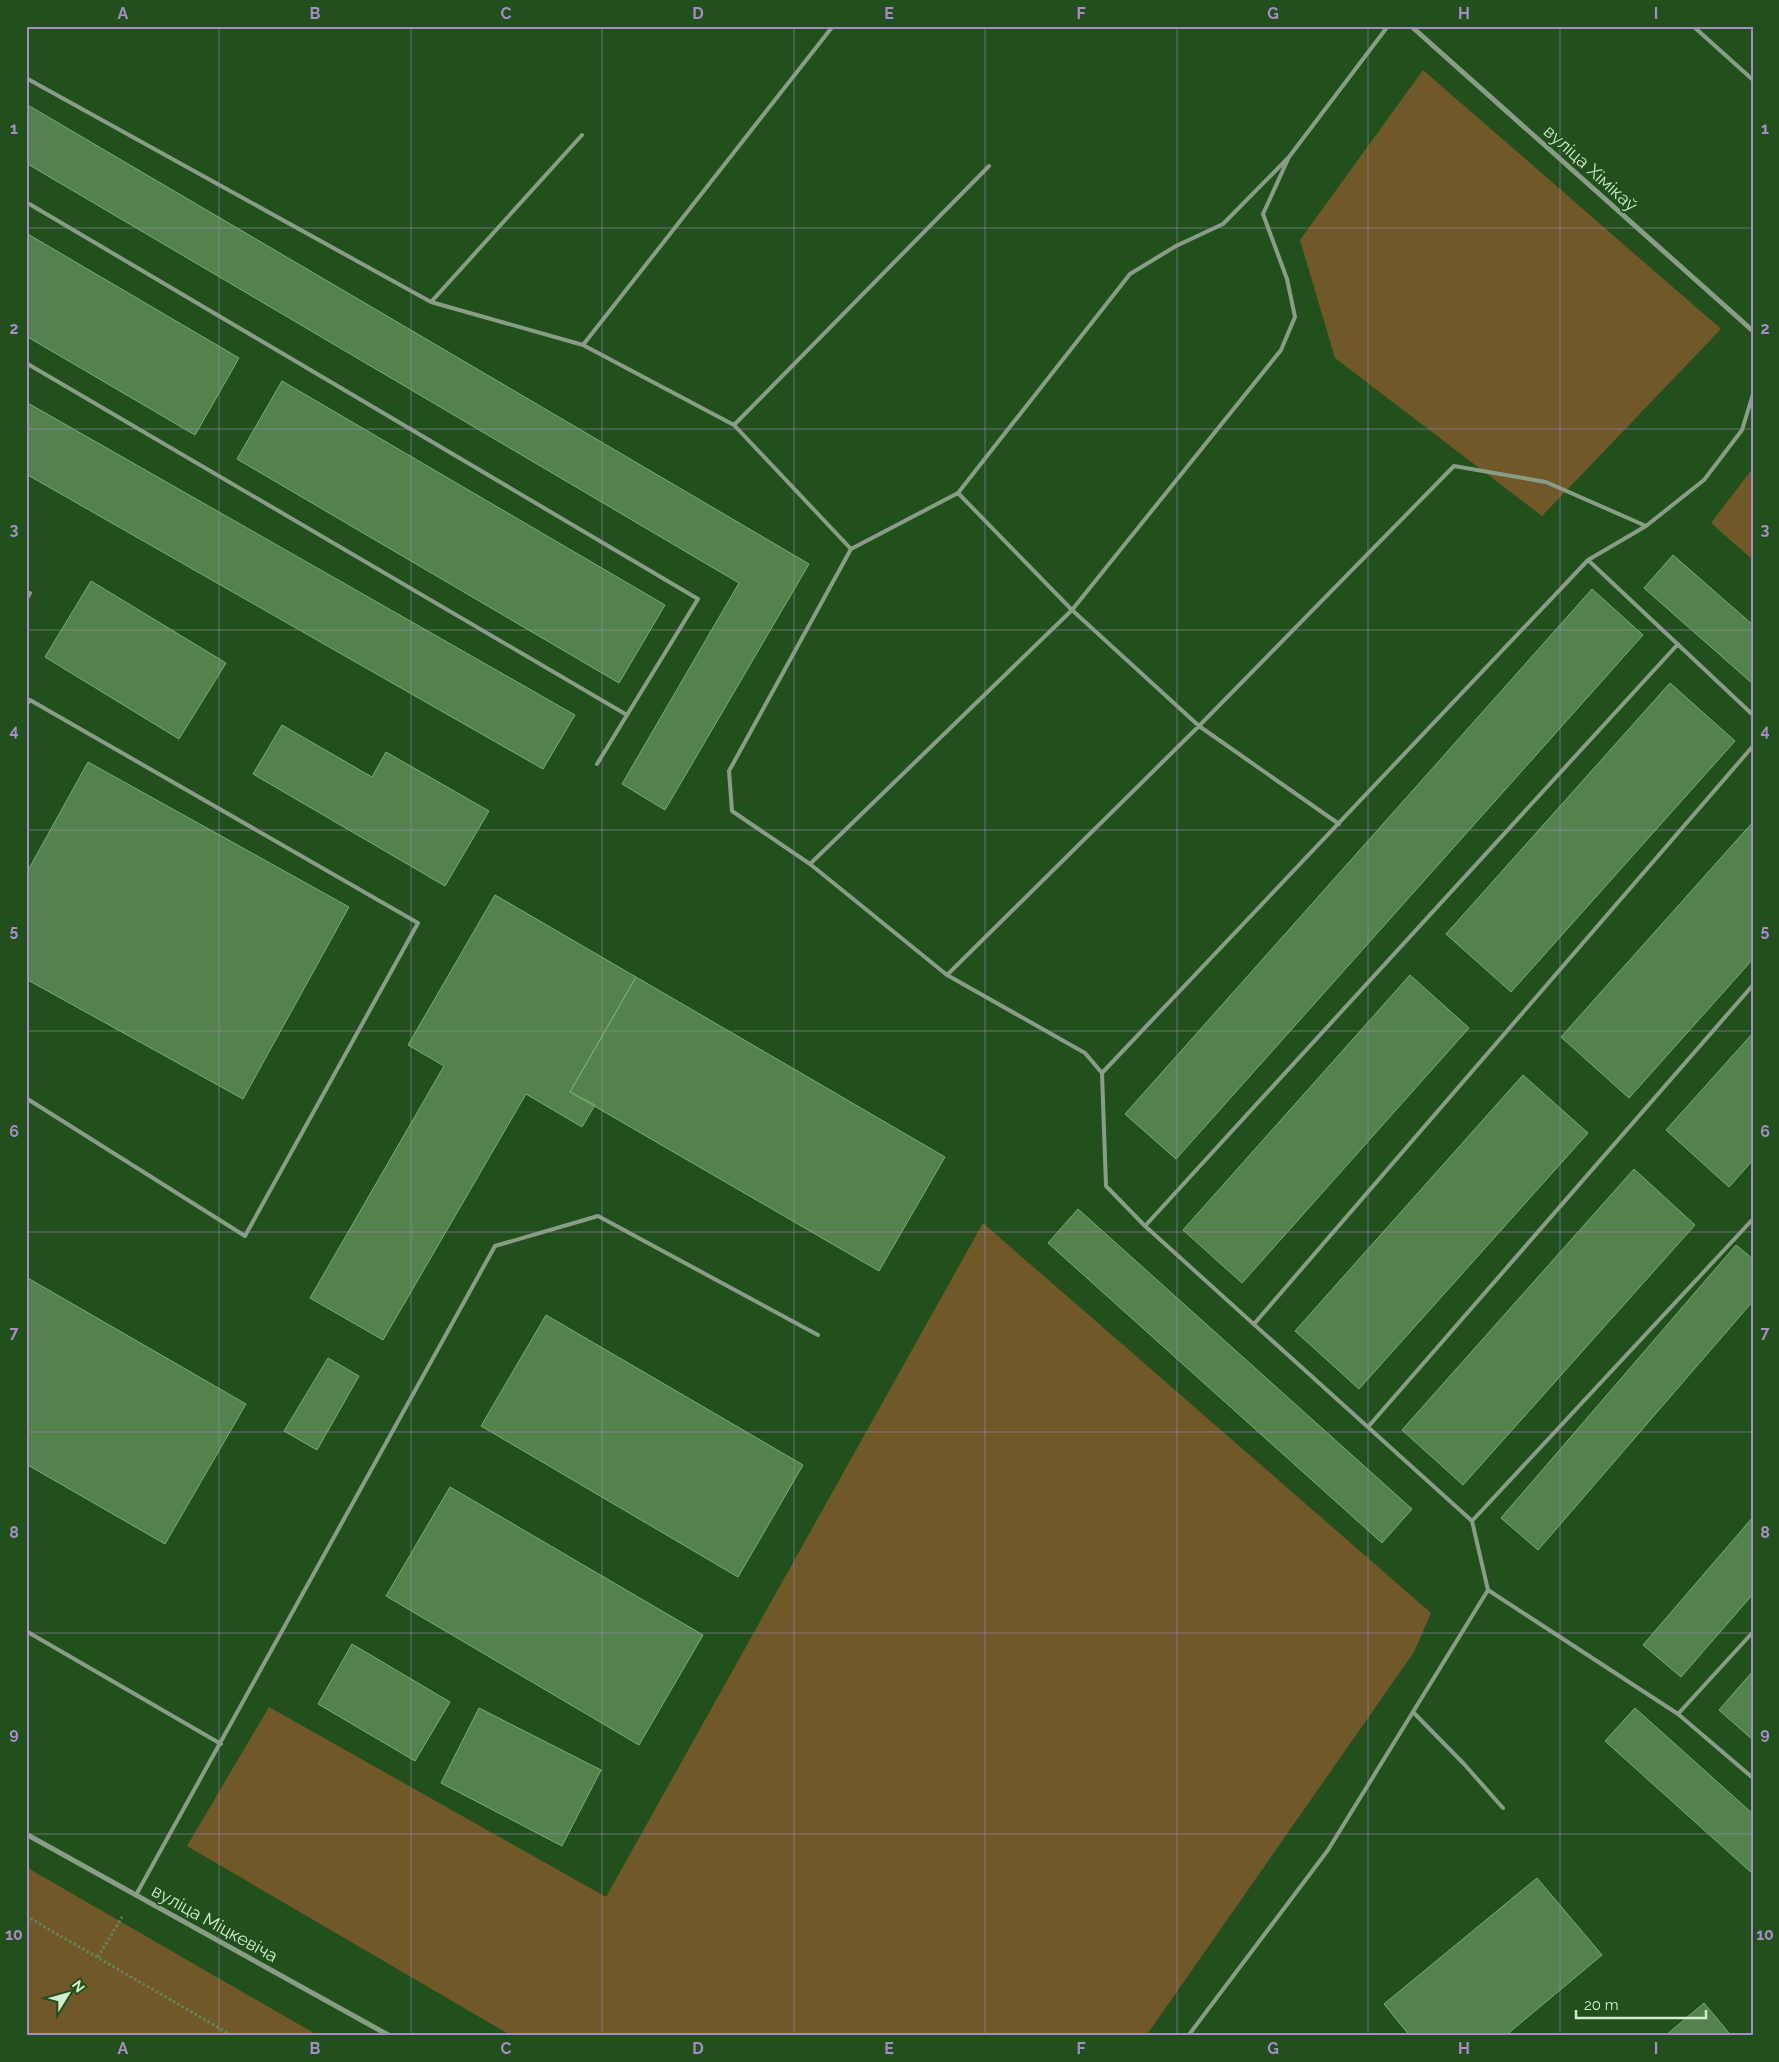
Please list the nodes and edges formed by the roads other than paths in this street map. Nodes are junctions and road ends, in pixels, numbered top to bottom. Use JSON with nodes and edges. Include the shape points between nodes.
{"nodes":[{"id":1,"x":833,"y":26,"type":"edge"},
{"id":2,"x":1388,"y":26,"type":"edge"},
{"id":3,"x":1411,"y":26,"type":"edge"},
{"id":4,"x":1693,"y":26,"type":"edge"},
{"id":5,"x":26,"y":78,"type":"edge"},
{"id":6,"x":1753,"y":80,"type":"edge"},
{"id":7,"x":582,"y":135,"type":"dead end"},
{"id":8,"x":1289,"y":157,"type":"junction"},
{"id":9,"x":989,"y":166,"type":"dead end"},
{"id":10,"x":26,"y":202,"type":"edge"},
{"id":11,"x":431,"y":302,"type":"junction"},
{"id":12,"x":1753,"y":331,"type":"edge"},
{"id":13,"x":583,"y":345,"type":"junction"},
{"id":14,"x":26,"y":363,"type":"edge"},
{"id":15,"x":1753,"y":394,"type":"edge"},
{"id":16,"x":734,"y":425,"type":"junction"},
{"id":17,"x":958,"y":493,"type":"junction"},
{"id":18,"x":1646,"y":526,"type":"junction"},
{"id":19,"x":851,"y":549,"type":"junction"},
{"id":20,"x":1588,"y":560,"type":"junction"},
{"id":21,"x":30,"y":593,"type":"dead end"},
{"id":22,"x":26,"y":600,"type":"edge"},
{"id":23,"x":1072,"y":610,"type":"junction"},
{"id":24,"x":1678,"y":644,"type":"junction"},
{"id":25,"x":26,"y":706,"type":"edge"},
{"id":26,"x":627,"y":715,"type":"junction"},
{"id":27,"x":1753,"y":715,"type":"edge"},
{"id":28,"x":1199,"y":726,"type":"junction"},
{"id":29,"x":1753,"y":746,"type":"edge"},
{"id":30,"x":597,"y":764,"type":"dead end"},
{"id":31,"x":1339,"y":824,"type":"junction"},
{"id":32,"x":810,"y":864,"type":"junction"},
{"id":33,"x":946,"y":974,"type":"junction"},
{"id":34,"x":1753,"y":985,"type":"edge"},
{"id":35,"x":1102,"y":1073,"type":"junction"},
{"id":36,"x":26,"y":1098,"type":"edge"},
{"id":37,"x":1753,"y":1219,"type":"edge"},
{"id":38,"x":1145,"y":1226,"type":"junction"},
{"id":39,"x":1254,"y":1324,"type":"junction"},
{"id":40,"x":818,"y":1335,"type":"dead end"},
{"id":41,"x":1368,"y":1427,"type":"junction"},
{"id":42,"x":1472,"y":1521,"type":"junction"},
{"id":43,"x":1488,"y":1590,"type":"junction"},
{"id":44,"x":26,"y":1631,"type":"edge"},
{"id":45,"x":1753,"y":1632,"type":"edge"},
{"id":46,"x":1413,"y":1712,"type":"junction"},
{"id":47,"x":1678,"y":1714,"type":"junction"},
{"id":48,"x":220,"y":1744,"type":"junction"},
{"id":49,"x":1753,"y":1778,"type":"edge"},
{"id":50,"x":1503,"y":1808,"type":"dead end"},
{"id":51,"x":26,"y":1834,"type":"edge"},
{"id":52,"x":136,"y":1895,"type":"junction"},
{"id":53,"x":390,"y":2036,"type":"edge"},
{"id":54,"x":1188,"y":2036,"type":"edge"}],
"edges":[{"from":1,"to":13,"type":"lane"},
{"from":2,"to":8,"type":"lane"},
{"from":3,"to":12,"type":"street","name":"вуліца Хімікаў"},
{"from":4,"to":6,"type":"lane"},
{"from":5,"to":11,"type":"lane"},
{"from":7,"to":11,"type":"lane"},
{"from":8,"to":17,"type":"lane","via":[[1223,224],[1176,246],[1130,274]]},
{"from":8,"to":23,"type":"lane","via":[[1263,214],[1287,279],[1295,317],[1281,350]]},
{"from":9,"to":16,"type":"lane"},
{"from":10,"to":26,"type":"lane","via":[[698,599]]},
{"from":11,"to":13,"type":"lane"},
{"from":13,"to":16,"type":"lane"},
{"from":14,"to":26,"type":"lane"},
{"from":15,"to":18,"type":"lane","via":[[1742,430],[1704,480]]},
{"from":16,"to":19,"type":"lane"},
{"from":17,"to":19,"type":"lane"},
{"from":17,"to":23,"type":"lane"},
{"from":18,"to":20,"type":"lane"},
{"from":18,"to":28,"type":"lane","via":[[1546,482],[1454,466]]},
{"from":19,"to":32,"type":"lane","via":[[729,771],[732,811]]},
{"from":20,"to":24,"type":"lane"},
{"from":20,"to":31,"type":"lane"},
{"from":21,"to":22,"type":"lane"},
{"from":23,"to":28,"type":"lane"},
{"from":23,"to":32,"type":"lane"},
{"from":24,"to":27,"type":"lane"},
{"from":24,"to":38,"type":"lane"},
{"from":25,"to":36,"type":"lane","via":[[30,700],[418,923],[245,1236]]},
{"from":26,"to":30,"type":"lane"},
{"from":28,"to":31,"type":"lane"},
{"from":28,"to":33,"type":"lane"},
{"from":29,"to":39,"type":"lane"},
{"from":31,"to":35,"type":"lane"},
{"from":32,"to":33,"type":"lane"},
{"from":33,"to":35,"type":"lane","via":[[1085,1053]]},
{"from":34,"to":41,"type":"lane"},
{"from":35,"to":38,"type":"lane","via":[[1106,1186]]},
{"from":37,"to":42,"type":"lane"},
{"from":38,"to":39,"type":"lane"},
{"from":39,"to":41,"type":"lane"},
{"from":40,"to":48,"type":"lane","via":[[598,1216],[495,1246]]},
{"from":41,"to":42,"type":"lane"},
{"from":42,"to":43,"type":"lane"},
{"from":43,"to":46,"type":"lane"},
{"from":43,"to":47,"type":"lane"},
{"from":44,"to":48,"type":"lane"},
{"from":45,"to":47,"type":"lane"},
{"from":46,"to":50,"type":"lane"},
{"from":46,"to":54,"type":"lane","via":[[1328,1850]]},
{"from":47,"to":49,"type":"lane"},
{"from":48,"to":52,"type":"lane"},
{"from":51,"to":52,"type":"street","name":"вуліца Міцкевіча"},
{"from":52,"to":53,"type":"street","name":"вуліца Міцкевіча"}]}
